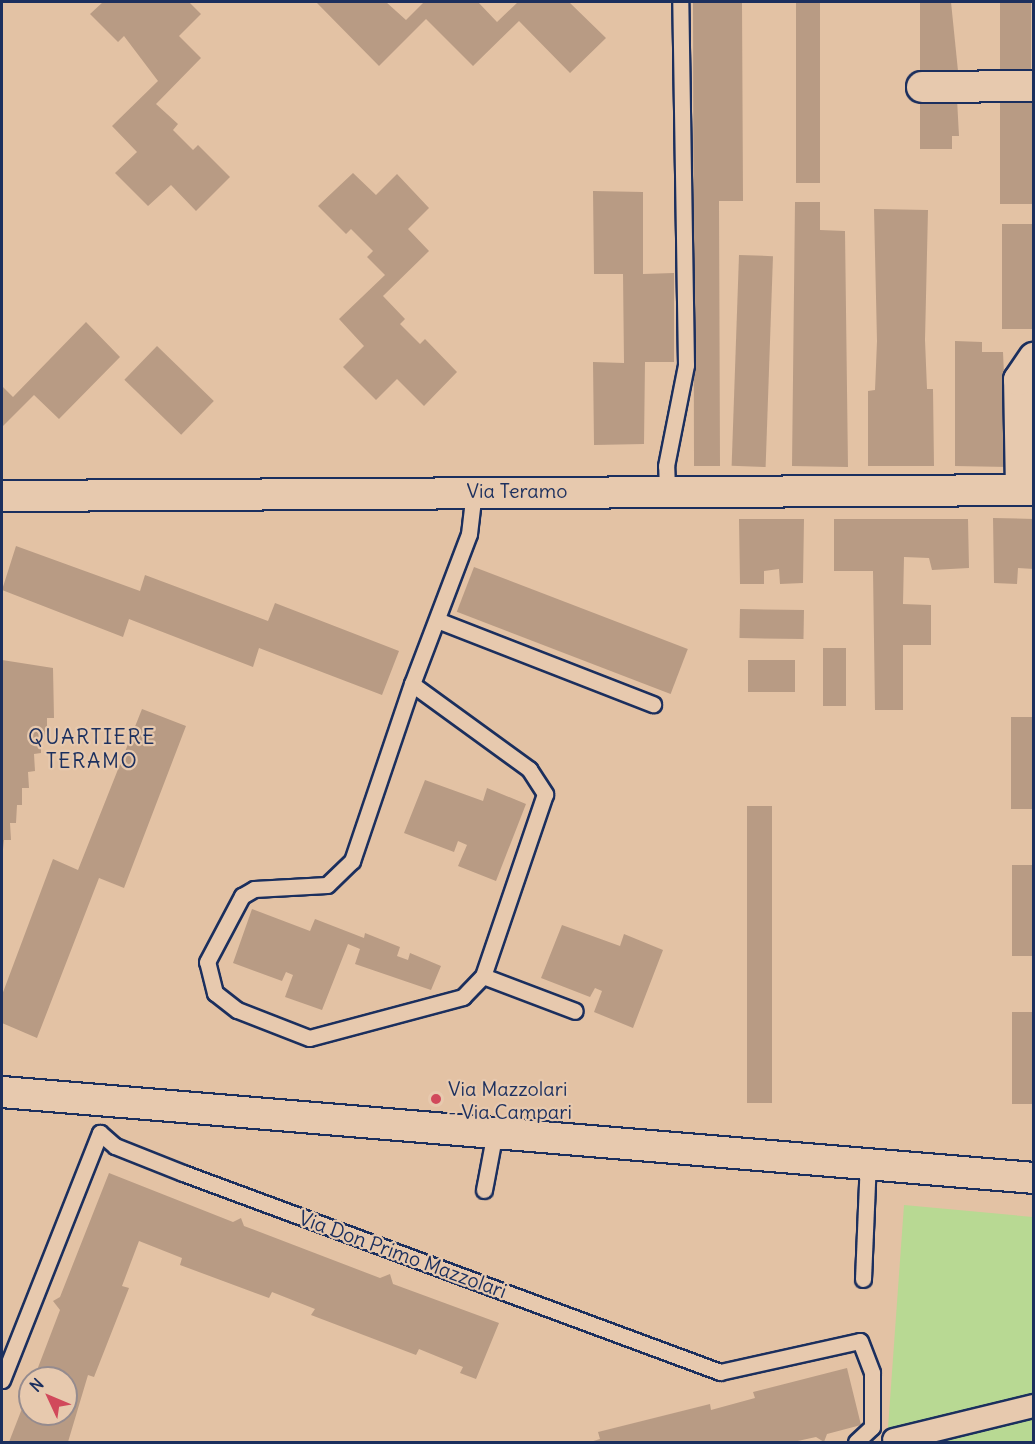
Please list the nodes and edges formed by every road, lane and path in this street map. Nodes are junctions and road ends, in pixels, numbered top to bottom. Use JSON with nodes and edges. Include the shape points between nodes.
{"nodes":[{"id":1,"x":680,"y":2,"type":"edge"},
{"id":2,"x":1034,"y":86,"type":"edge"},
{"id":3,"x":922,"y":87,"type":"dead end"},
{"id":4,"x":1034,"y":358,"type":"edge"},
{"id":5,"x":667,"y":489,"type":"junction"},
{"id":6,"x":1027,"y":490,"type":"edge"},
{"id":7,"x":474,"y":491,"type":"junction"},
{"id":8,"x":2,"y":496,"type":"edge"},
{"id":9,"x":437,"y":620,"type":"junction"},
{"id":10,"x":412,"y":684,"type":"junction"},
{"id":11,"x":653,"y":704,"type":"dead end"},
{"id":12,"x":483,"y":976,"type":"junction"},
{"id":13,"x":574,"y":1011,"type":"dead end"},
{"id":14,"x":2,"y":1092,"type":"edge"},
{"id":15,"x":495,"y":1132,"type":"junction"},
{"id":16,"x":868,"y":1162,"type":"junction"},
{"id":17,"x":1034,"y":1178,"type":"edge"},
{"id":18,"x":484,"y":1190,"type":"dead end"},
{"id":19,"x":863,"y":1279,"type":"dead end"},
{"id":20,"x":2,"y":1380,"type":"edge"},
{"id":21,"x":1034,"y":1406,"type":"edge"},
{"id":22,"x":894,"y":1440,"type":"dead end"},
{"id":23,"x":856,"y":1443,"type":"edge"}],
"edges":[{"from":1,"to":5,"type":"lane","via":[[686,365],[666,466]]},
{"from":2,"to":3,"type":"street"},
{"from":4,"to":6,"type":"street","via":[[1019,380]]},
{"from":5,"to":6,"type":"street","name":"Via Teramo"},
{"from":5,"to":7,"type":"street","name":"Via Teramo"},
{"from":7,"to":8,"type":"street","name":"Via Teramo"},
{"from":7,"to":9,"type":"lane","via":[[469,534]]},
{"from":9,"to":10,"type":"lane"},
{"from":9,"to":11,"type":"lane"},
{"from":10,"to":12,"type":"lane","via":[[529,769],[545,794]]},
{"from":10,"to":12,"type":"lane","via":[[352,861],[327,885],[254,889],[242,896],[207,972],[225,1002],[309,1038],[463,998]]},
{"from":12,"to":13,"type":"lane"},
{"from":14,"to":15,"type":"street"},
{"from":15,"to":16,"type":"street"},
{"from":15,"to":18,"type":"lane"},
{"from":16,"to":17,"type":"street"},
{"from":16,"to":19,"type":"lane"},
{"from":20,"to":23,"type":"lane","name":"Via Don Primo Mazzolari","via":[[100,1133],[115,1146],[183,1173],[720,1372],[860,1341],[872,1373],[872,1427]]},
{"from":21,"to":22,"type":"street"}]}
